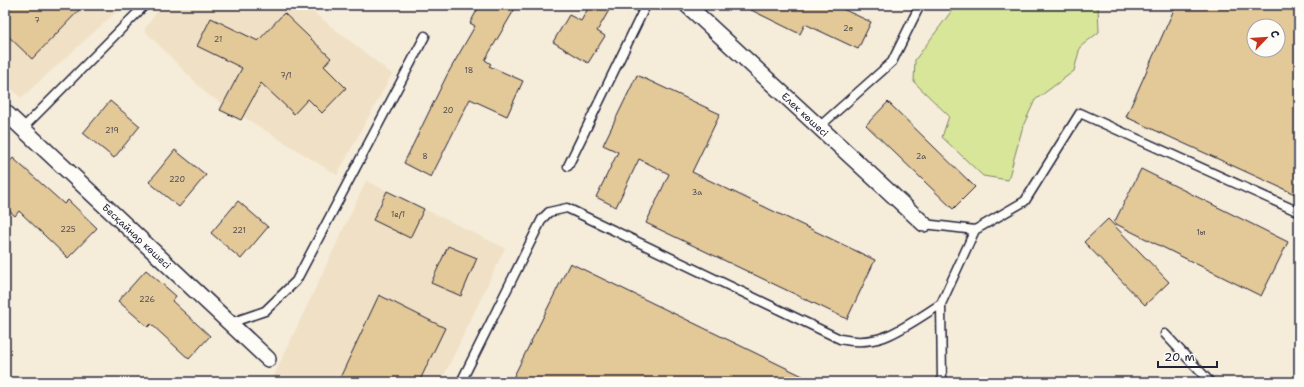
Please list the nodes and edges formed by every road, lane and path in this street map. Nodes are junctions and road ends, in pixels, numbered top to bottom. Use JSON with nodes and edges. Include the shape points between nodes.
{"nodes":[{"id":1,"x":646,"y":5,"type":"edge"},
{"id":2,"x":687,"y":5,"type":"edge"},
{"id":3,"x":920,"y":5,"type":"edge"},
{"id":4,"x":144,"y":6,"type":"edge"},
{"id":5,"x":424,"y":36,"type":"dead end"},
{"id":6,"x":5,"y":112,"type":"edge"},
{"id":7,"x":819,"y":127,"type":"junction"},
{"id":8,"x":23,"y":128,"type":"junction"},
{"id":9,"x":568,"y":166,"type":"dead end"},
{"id":10,"x":1299,"y":212,"type":"edge"},
{"id":11,"x":924,"y":224,"type":"joint"},
{"id":12,"x":975,"y":230,"type":"junction"},
{"id":13,"x":941,"y":304,"type":"junction"},
{"id":14,"x":230,"y":323,"type":"junction"},
{"id":15,"x":1165,"y":334,"type":"dead end"},
{"id":16,"x":268,"y":359,"type":"dead end"},
{"id":17,"x":461,"y":382,"type":"edge"},
{"id":18,"x":942,"y":382,"type":"edge"},
{"id":19,"x":1210,"y":382,"type":"edge"}],
"edges":[{"from":1,"to":9,"type":"lane"},
{"from":2,"to":7,"type":"street","name":"Елек көшесі"},
{"from":3,"to":7,"type":"lane","via":[[892,62]]},
{"from":4,"to":8,"type":"lane"},
{"from":5,"to":14,"type":"lane","via":[[296,281],[265,311]]},
{"from":6,"to":8,"type":"street","name":"Бесқайнар көшесі"},
{"from":7,"to":11,"type":"street","name":"Елек көшесі"},
{"from":8,"to":14,"type":"street","name":"Бесқайнар көшесі"},
{"from":10,"to":12,"type":"lane","via":[[1080,113],[1025,201]]},
{"from":11,"to":12,"type":"lane"},
{"from":12,"to":13,"type":"lane"},
{"from":13,"to":17,"type":"lane","via":[[884,338],[855,342],[840,339],[567,208],[549,212],[542,218]]},
{"from":13,"to":18,"type":"lane"},
{"from":14,"to":16,"type":"street","name":"Бесқайнар көшесі"},
{"from":15,"to":19,"type":"lane"}]}
